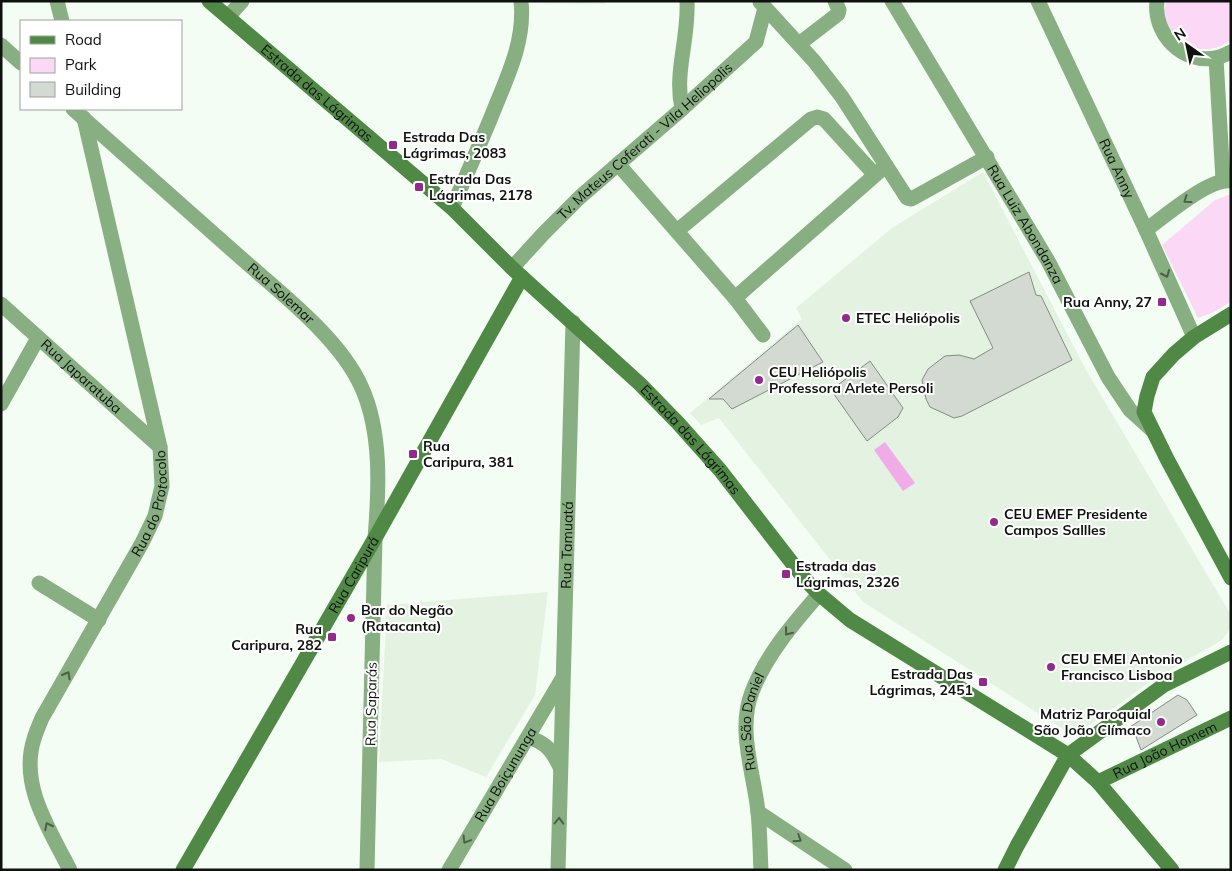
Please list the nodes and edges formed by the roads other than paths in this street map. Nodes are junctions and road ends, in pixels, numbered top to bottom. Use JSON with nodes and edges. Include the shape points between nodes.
{"nodes":[{"id":1,"x":57,"y":1,"type":"edge"},
{"id":2,"x":210,"y":1,"type":"edge"},
{"id":3,"x":242,"y":1,"type":"edge"},
{"id":4,"x":522,"y":1,"type":"edge"},
{"id":5,"x":686,"y":1,"type":"edge"},
{"id":6,"x":835,"y":1,"type":"edge"},
{"id":7,"x":892,"y":1,"type":"edge"},
{"id":8,"x":1038,"y":1,"type":"edge"},
{"id":9,"x":1157,"y":1,"type":"edge"},
{"id":10,"x":762,"y":5,"type":"edge"},
{"id":11,"x":228,"y":17,"type":"junction"},
{"id":12,"x":62,"y":20,"type":"edge"},
{"id":13,"x":799,"y":44,"type":"junction"},
{"id":14,"x":1,"y":45,"type":"edge"},
{"id":15,"x":1231,"y":52,"type":"edge"},
{"id":16,"x":1216,"y":58,"type":"junction"},
{"id":17,"x":20,"y":62,"type":"edge"},
{"id":18,"x":682,"y":110,"type":"junction"},
{"id":19,"x":80,"y":112,"type":"edge"},
{"id":20,"x":987,"y":157,"type":"junction"},
{"id":21,"x":618,"y":164,"type":"junction"},
{"id":22,"x":880,"y":171,"type":"junction"},
{"id":23,"x":1227,"y":180,"type":"edge"},
{"id":24,"x":452,"y":208,"type":"junction"},
{"id":25,"x":1146,"y":230,"type":"junction"},
{"id":26,"x":677,"y":231,"type":"junction"},
{"id":27,"x":517,"y":272,"type":"junction"},
{"id":28,"x":735,"y":298,"type":"junction"},
{"id":29,"x":1,"y":304,"type":"edge"},
{"id":30,"x":1231,"y":314,"type":"edge"},
{"id":31,"x":573,"y":322,"type":"junction"},
{"id":32,"x":763,"y":335,"type":"dead end"},
{"id":33,"x":1194,"y":337,"type":"junction"},
{"id":34,"x":38,"y":338,"type":"junction"},
{"id":35,"x":1,"y":404,"type":"edge"},
{"id":36,"x":1153,"y":431,"type":"junction"},
{"id":37,"x":160,"y":447,"type":"junction"},
{"id":38,"x":375,"y":538,"type":"junction"},
{"id":39,"x":1231,"y":578,"type":"edge"},
{"id":40,"x":39,"y":582,"type":"dead end"},
{"id":41,"x":818,"y":594,"type":"junction"},
{"id":42,"x":99,"y":620,"type":"junction"},
{"id":43,"x":1231,"y":652,"type":"edge"},
{"id":44,"x":563,"y":678,"type":"junction"},
{"id":45,"x":1231,"y":718,"type":"edge"},
{"id":46,"x":528,"y":737,"type":"junction"},
{"id":47,"x":1068,"y":755,"type":"junction"},
{"id":48,"x":560,"y":768,"type":"junction"},
{"id":49,"x":1098,"y":782,"type":"junction"},
{"id":50,"x":758,"y":812,"type":"junction"},
{"id":51,"x":70,"y":870,"type":"edge"},
{"id":52,"x":183,"y":870,"type":"edge"},
{"id":53,"x":367,"y":870,"type":"edge"},
{"id":54,"x":449,"y":870,"type":"edge"},
{"id":55,"x":558,"y":870,"type":"edge"},
{"id":56,"x":761,"y":870,"type":"edge"},
{"id":57,"x":845,"y":870,"type":"edge"},
{"id":58,"x":1005,"y":870,"type":"edge"},
{"id":59,"x":1172,"y":870,"type":"edge"}],
"edges":[{"from":1,"to":12,"type":"street"},
{"from":2,"to":11,"type":"street","name":"Estrada das Lágrimas"},
{"from":3,"to":11,"type":"street"},
{"from":4,"to":24,"type":"street","via":[[519,44],[487,129]]},
{"from":5,"to":18,"type":"street","via":[[688,15],[678,84]]},
{"from":6,"to":13,"type":"street","via":[[838,14]]},
{"from":7,"to":20,"type":"street","name":"Rua Luiz Abondanza"},
{"from":8,"to":25,"type":"street","name":"Rua Anny"},
{"from":9,"to":16,"type":"street","via":[[1160,27],[1169,42],[1198,58]]},
{"from":10,"to":13,"type":"street"},
{"from":10,"to":18,"type":"street","name":"Tv. Mateus Coferati - Vila Heliopolis","via":[[756,42]]},
{"from":11,"to":24,"type":"street","name":"Estrada das Lágrimas"},
{"from":13,"to":22,"type":"street","via":[[867,134]]},
{"from":14,"to":17,"type":"street"},
{"from":15,"to":16,"type":"street"},
{"from":16,"to":23,"type":"street"},
{"from":18,"to":21,"type":"street","name":"Tv. Mateus Coferati - Vila Heliopolis"},
{"from":19,"to":37,"type":"street","name":"Rua do Protocolo"},
{"from":19,"to":38,"type":"street","name":"Rua Solemar","via":[[303,313],[346,360],[367,403],[377,454],[379,491]]},
{"from":20,"to":22,"type":"street","via":[[911,199]]},
{"from":20,"to":36,"type":"street","name":"Rua Luiz Abondanza","via":[[1048,261],[1112,383],[1130,410]]},
{"from":21,"to":26,"type":"street"},
{"from":21,"to":27,"type":"street","name":"Tv. Mateus Coferati - Vila Heliopolis","via":[[544,233]]},
{"from":22,"to":26,"type":"street","via":[[824,119],[817,117]]},
{"from":22,"to":28,"type":"street"},
{"from":23,"to":25,"type":"street","one_way":true,"via":[[1202,189]]},
{"from":24,"to":27,"type":"street","name":"Estrada das Lágrimas"},
{"from":25,"to":33,"type":"street","name":"Rua Anny","one_way":true},
{"from":26,"to":28,"type":"street"},
{"from":27,"to":31,"type":"street","name":"Estrada das Lágrimas"},
{"from":27,"to":38,"type":"street","name":"Rua Caripurá"},
{"from":28,"to":32,"type":"street"},
{"from":29,"to":34,"type":"street","name":"Rua Japaratuba"},
{"from":30,"to":33,"type":"street"},
{"from":31,"to":41,"type":"street","name":"Estrada das Lágrimas","via":[[690,436]]},
{"from":31,"to":44,"type":"street","name":"Rua Tamuatá"},
{"from":33,"to":36,"type":"street","via":[[1153,378],[1144,412]]},
{"from":34,"to":35,"type":"street"},
{"from":34,"to":37,"type":"street","name":"Rua Japaratuba"},
{"from":36,"to":39,"type":"street","name":"Rua Luiz Abondanza"},
{"from":37,"to":42,"type":"street","name":"Rua do Protocolo","via":[[162,486],[154,516]]},
{"from":38,"to":52,"type":"street","name":"Rua Caripurá"},
{"from":38,"to":53,"type":"street","name":"Rua Saparás"},
{"from":40,"to":42,"type":"street"},
{"from":41,"to":47,"type":"street","name":"Estrada das Lágrimas","via":[[850,620]]},
{"from":41,"to":50,"type":"street","name":"Rua São Daniel","one_way":true,"via":[[777,646],[751,693],[745,720]]},
{"from":51,"to":42,"type":"street","name":"Rua do Protocolo","one_way":true,"via":[[32,787],[30,763],[33,741],[42,718]]},
{"from":43,"to":47,"type":"street","via":[[1164,685]]},
{"from":44,"to":46,"type":"street","name":"Rua Boiçununga"},
{"from":44,"to":48,"type":"street","name":"Rua Tamuatá"},
{"from":45,"to":49,"type":"street","name":"Rua João Homem"},
{"from":46,"to":48,"type":"street","via":[[546,746]]},
{"from":46,"to":54,"type":"street","name":"Rua Boiçununga","one_way":true},
{"from":47,"to":49,"type":"street","name":"Estrada das Lágrimas"},
{"from":47,"to":58,"type":"street"},
{"from":55,"to":48,"type":"street","name":"Rua Tamuatá","one_way":true},
{"from":49,"to":59,"type":"street","name":"Estrada das Lágrimas"},
{"from":50,"to":56,"type":"street","name":"Rua São Daniel"},
{"from":50,"to":57,"type":"street","one_way":true}]}
